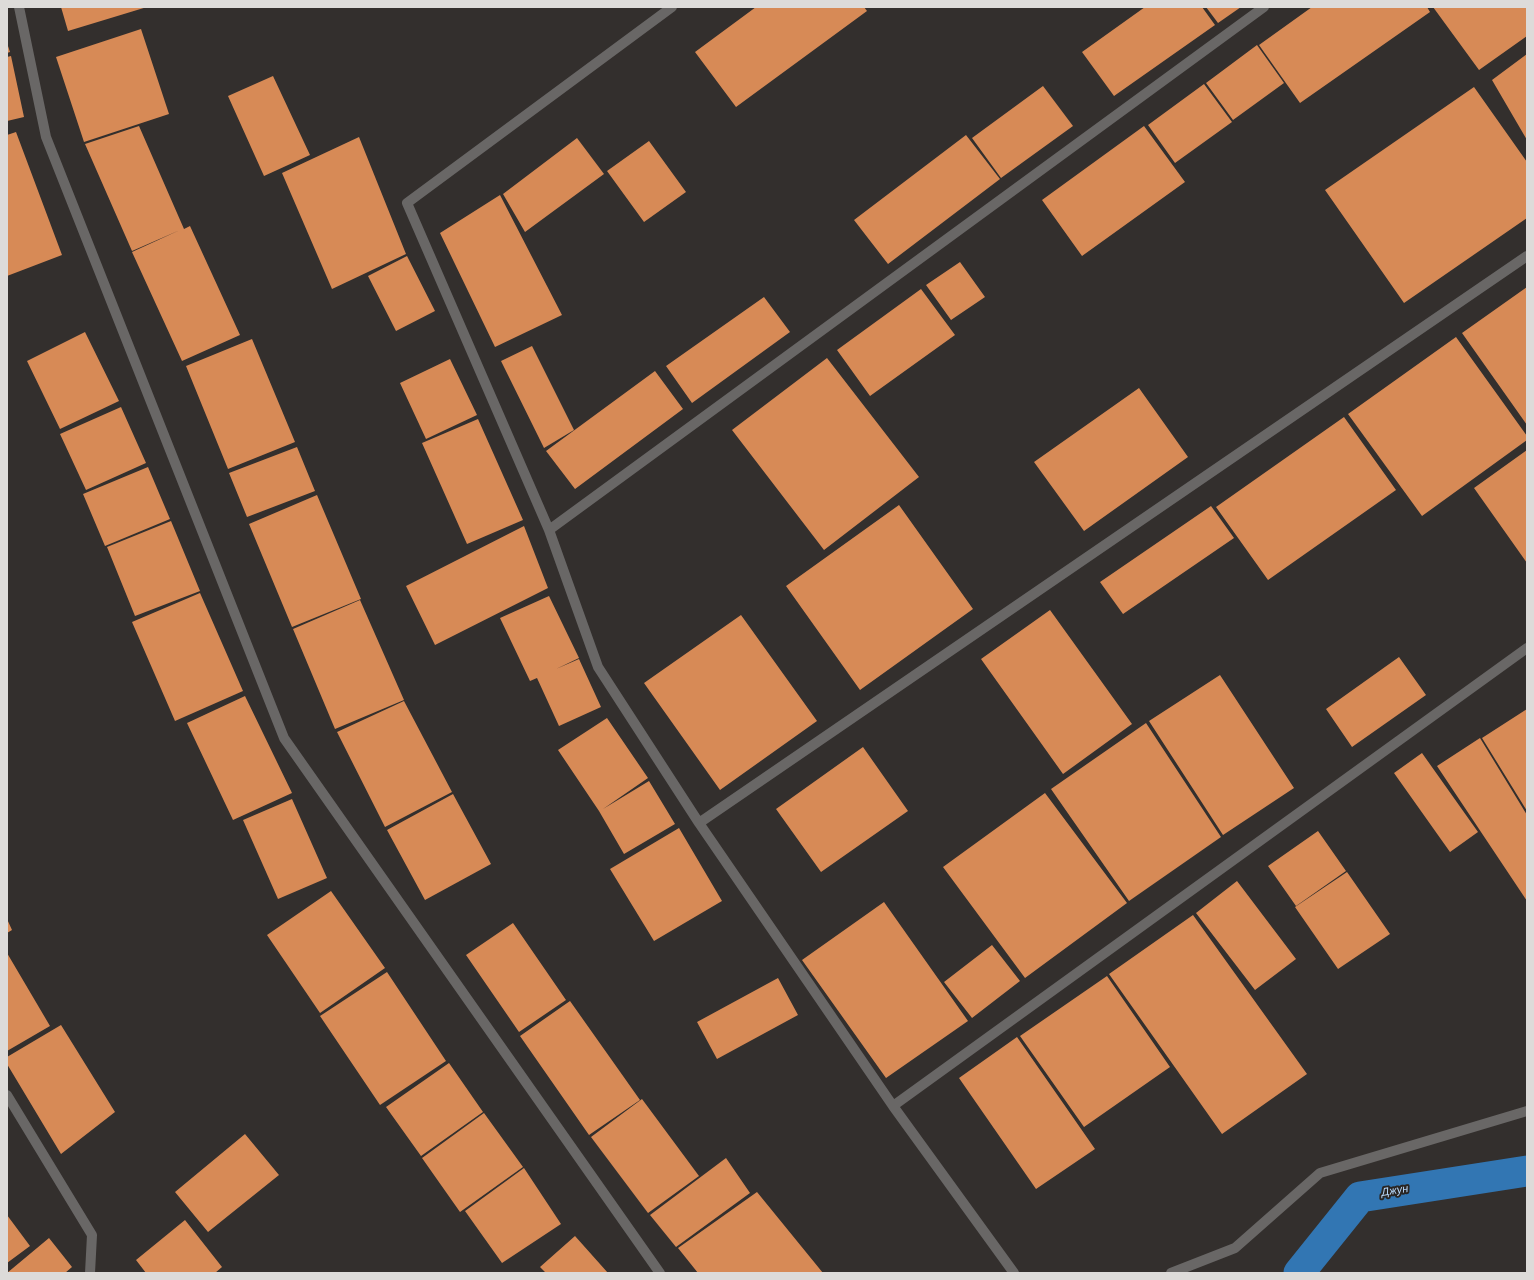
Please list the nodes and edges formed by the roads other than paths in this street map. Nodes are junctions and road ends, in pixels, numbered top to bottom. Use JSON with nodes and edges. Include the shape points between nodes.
{"nodes":[{"id":1,"x":19,"y":7,"type":"edge"},
{"id":2,"x":672,"y":7,"type":"edge"},
{"id":3,"x":1264,"y":7,"type":"edge"},
{"id":4,"x":1527,"y":256,"type":"edge"},
{"id":5,"x":549,"y":530,"type":"junction"},
{"id":6,"x":1527,"y":648,"type":"edge"},
{"id":7,"x":699,"y":823,"type":"junction"},
{"id":8,"x":7,"y":1095,"type":"edge"},
{"id":9,"x":893,"y":1106,"type":"junction"},
{"id":10,"x":1527,"y":1111,"type":"edge"},
{"id":11,"x":90,"y":1273,"type":"edge"},
{"id":12,"x":660,"y":1273,"type":"edge"},
{"id":13,"x":1014,"y":1273,"type":"edge"},
{"id":14,"x":1171,"y":1273,"type":"edge"}],
"edges":[{"from":1,"to":12,"type":"street","via":[[46,137],[284,738]]},
{"from":2,"to":5,"type":"street","via":[[406,203]]},
{"from":3,"to":5,"type":"street"},
{"from":4,"to":7,"type":"street"},
{"from":5,"to":7,"type":"street","via":[[598,667]]},
{"from":6,"to":9,"type":"street"},
{"from":7,"to":9,"type":"street"},
{"from":8,"to":11,"type":"street","via":[[92,1234]]},
{"from":9,"to":13,"type":"street"},
{"from":10,"to":14,"type":"street","via":[[1320,1173],[1235,1248]]}]}
